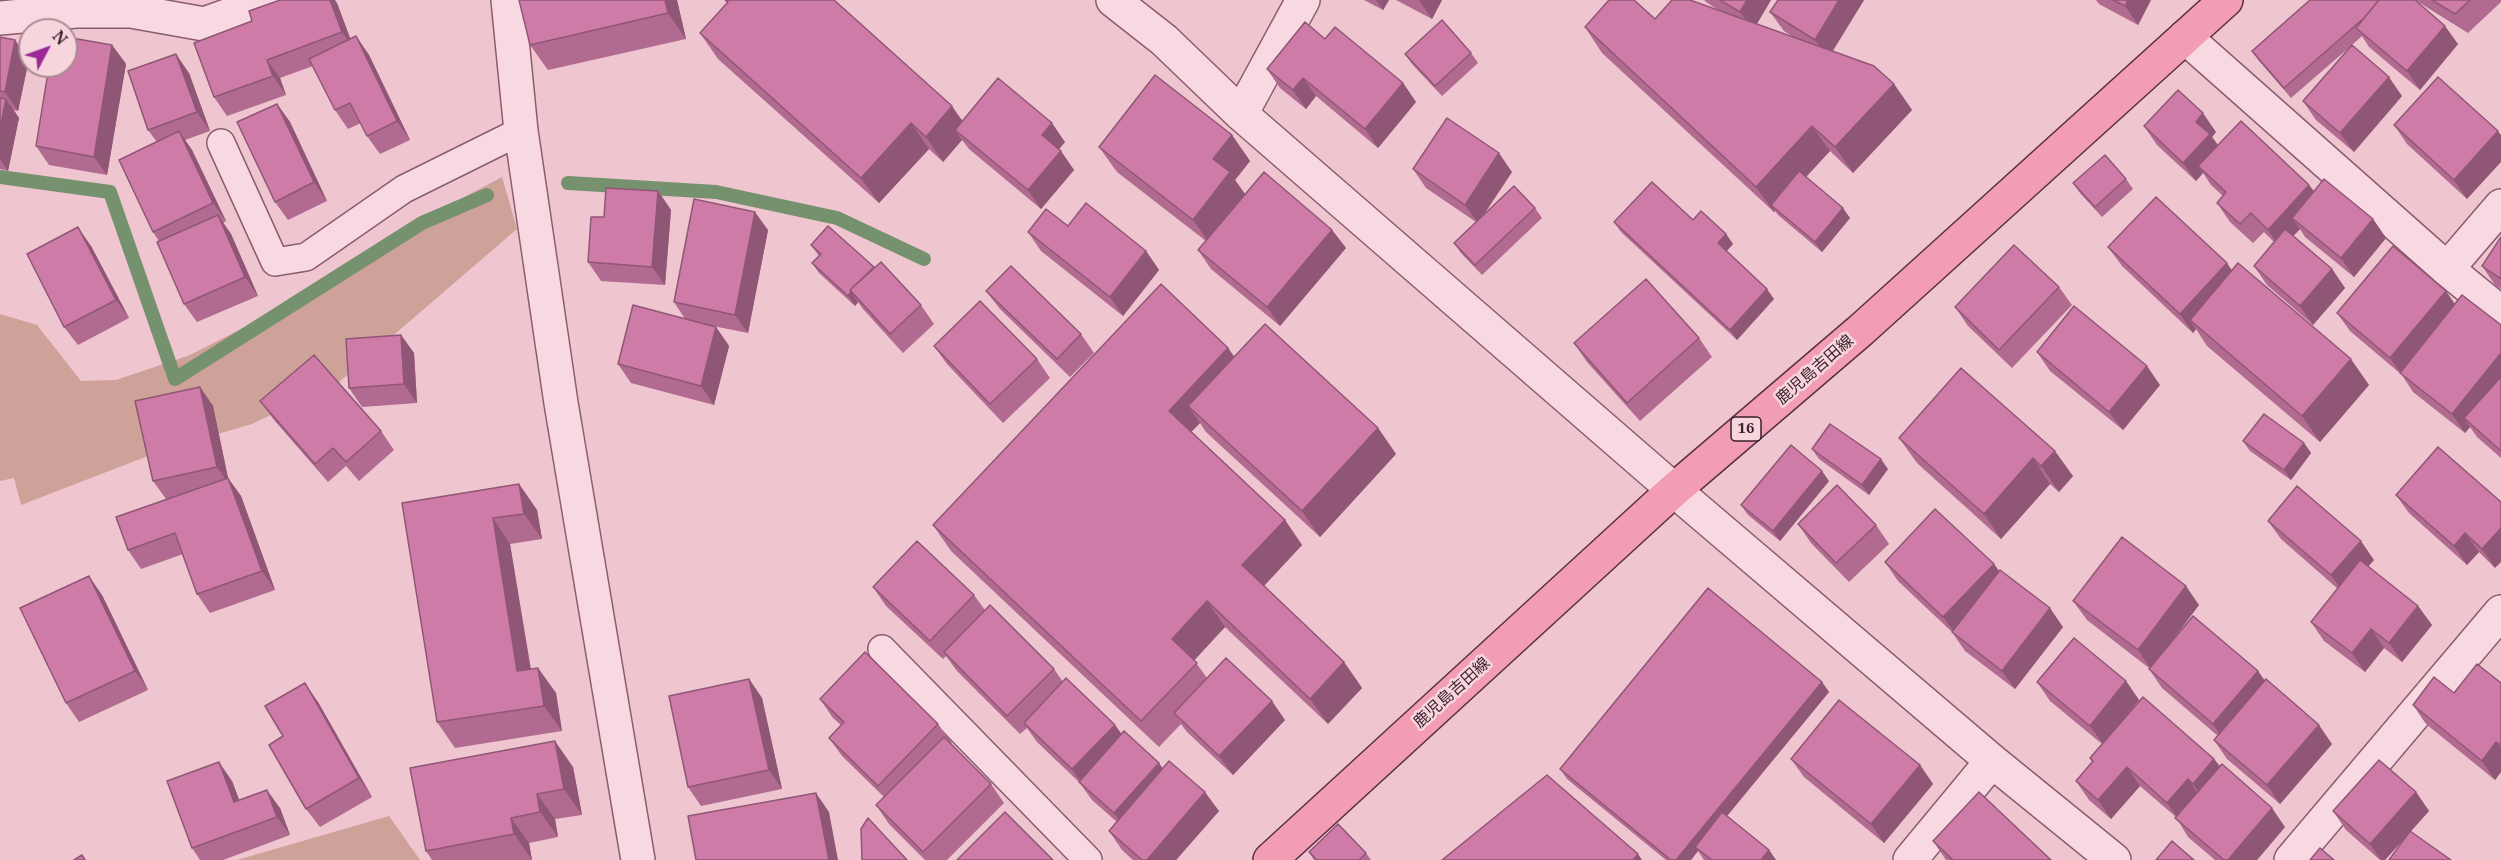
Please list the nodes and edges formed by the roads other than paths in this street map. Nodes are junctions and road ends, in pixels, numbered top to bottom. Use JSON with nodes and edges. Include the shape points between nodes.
{"nodes":[{"id":1,"x":272,"y":0,"type":"edge"},
{"id":2,"x":508,"y":0,"type":"edge"},
{"id":3,"x":1113,"y":0,"type":"edge"},
{"id":4,"x":1303,"y":0,"type":"edge"},
{"id":5,"x":2226,"y":0,"type":"edge"},
{"id":6,"x":0,"y":18,"type":"edge"},
{"id":7,"x":2185,"y":37,"type":"junction"},
{"id":8,"x":1241,"y":114,"type":"junction"},
{"id":9,"x":521,"y":131,"type":"junction"},
{"id":10,"x":221,"y":143,"type":"dead end"},
{"id":11,"x":2501,"y":206,"type":"edge"},
{"id":12,"x":2447,"y":269,"type":"junction"},
{"id":13,"x":2501,"y":313,"type":"edge"},
{"id":14,"x":1674,"y":490,"type":"junction"},
{"id":15,"x":2501,"y":612,"type":"edge"},
{"id":16,"x":882,"y":649,"type":"dead end"},
{"id":17,"x":1992,"y":760,"type":"junction"},
{"id":18,"x":638,"y":860,"type":"edge"},
{"id":19,"x":1089,"y":860,"type":"edge"},
{"id":20,"x":1270,"y":860,"type":"edge"},
{"id":21,"x":1910,"y":860,"type":"edge"},
{"id":22,"x":2114,"y":860,"type":"edge"},
{"id":23,"x":2291,"y":860,"type":"edge"}],
"edges":[{"from":1,"to":6,"type":"street","via":[[204,24],[131,11]]},
{"from":2,"to":9,"type":"street"},
{"from":3,"to":8,"type":"street","via":[[1164,40]]},
{"from":4,"to":8,"type":"street"},
{"from":5,"to":7,"type":"main road","name":"鹿児島吉田線","number":"16"},
{"from":7,"to":12,"type":"street"},
{"from":7,"to":14,"type":"main road","name":"鹿児島吉田線","number":"16","via":[[1862,330]]},
{"from":8,"to":14,"type":"street"},
{"from":9,"to":10,"type":"lane","via":[[404,189],[306,257],[275,262]]},
{"from":9,"to":18,"type":"street","via":[[561,403]]},
{"from":11,"to":12,"type":"street"},
{"from":12,"to":13,"type":"street"},
{"from":14,"to":17,"type":"street"},
{"from":14,"to":20,"type":"main road","name":"鹿児島吉田線","number":"16"},
{"from":15,"to":23,"type":"street"},
{"from":16,"to":19,"type":"lane"},
{"from":17,"to":21,"type":"street"},
{"from":17,"to":22,"type":"street"}]}
